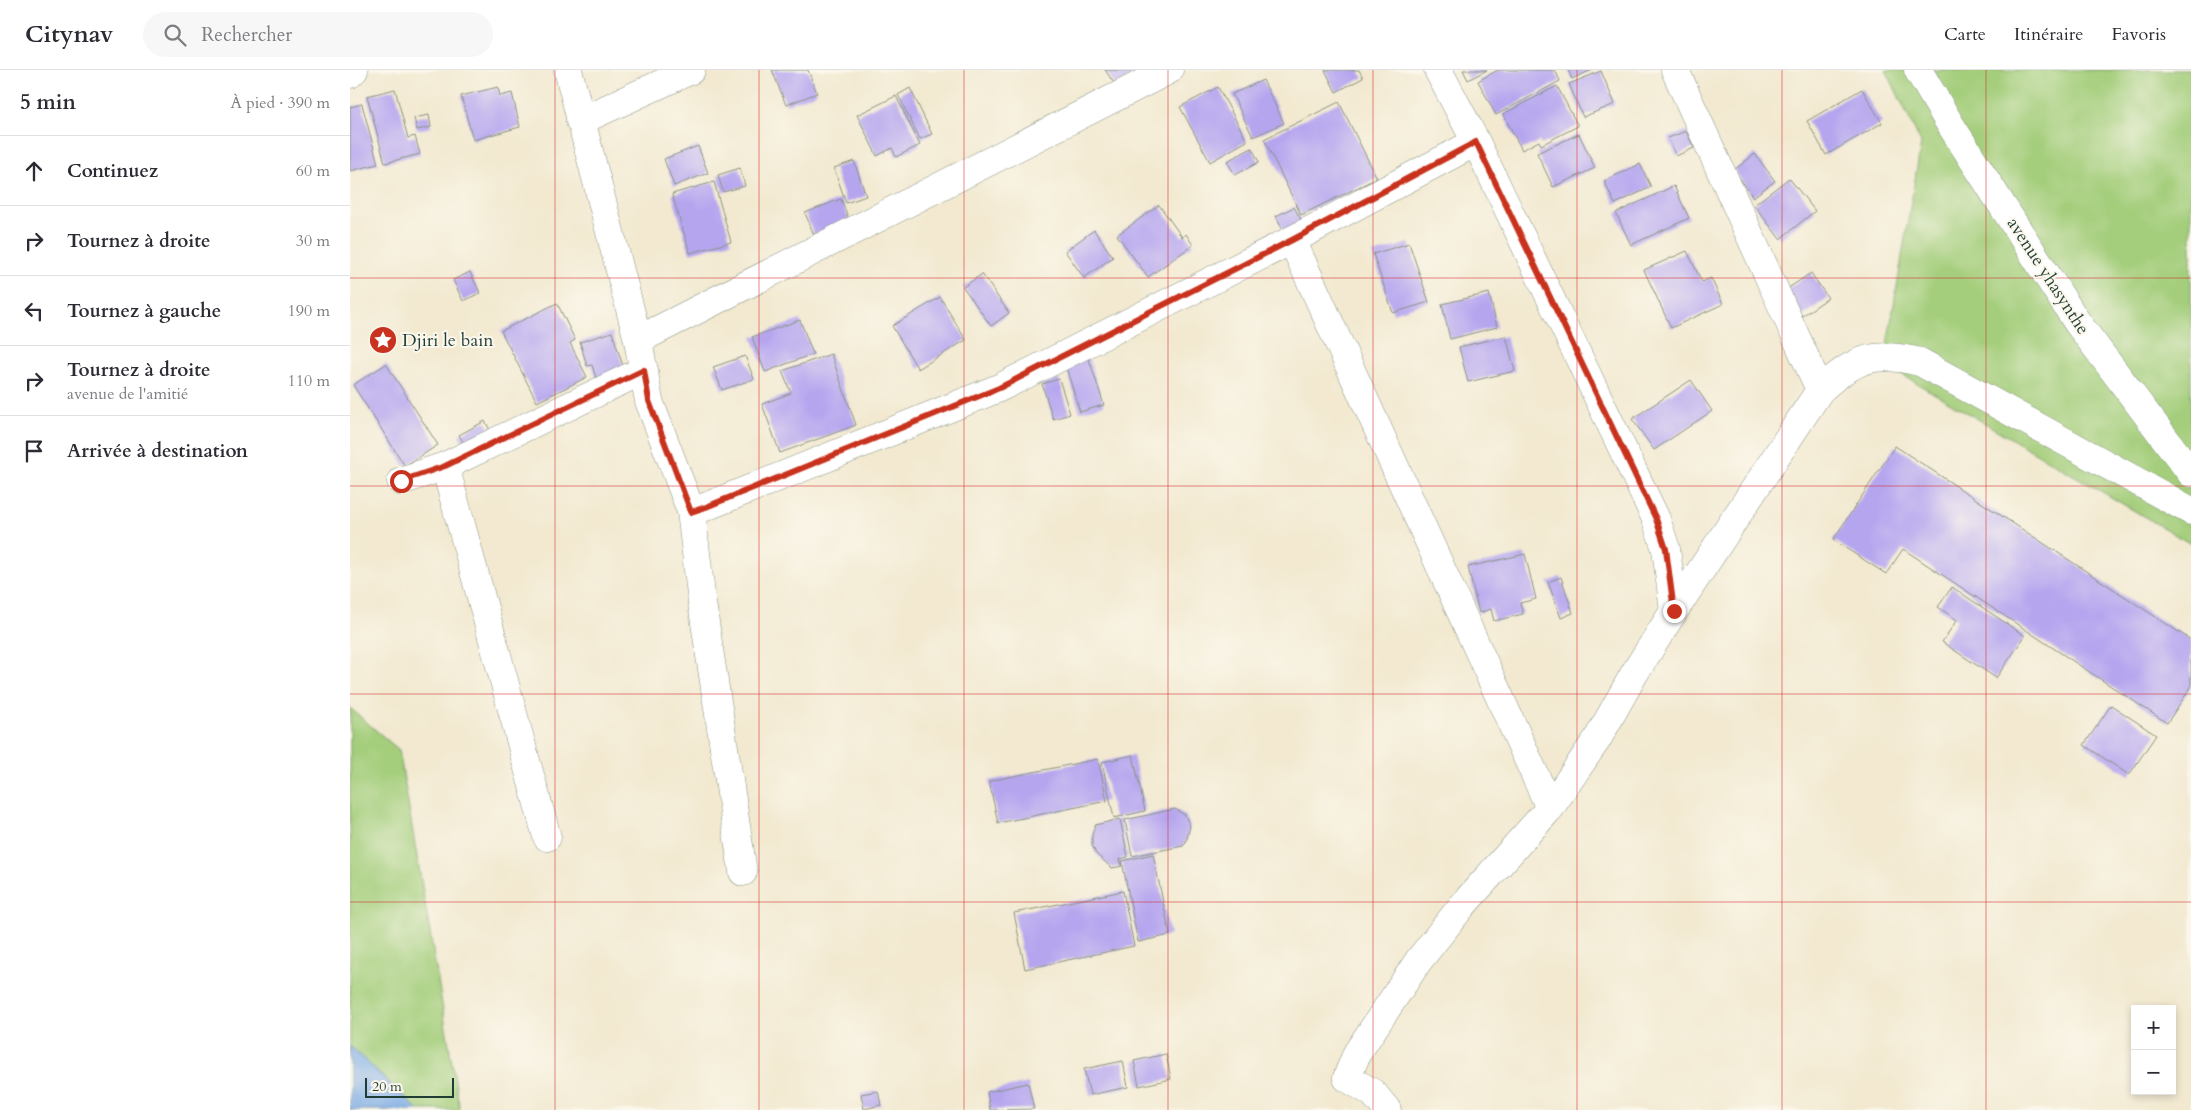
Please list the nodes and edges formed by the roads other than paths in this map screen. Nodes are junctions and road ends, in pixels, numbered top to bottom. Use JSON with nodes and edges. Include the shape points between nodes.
{"nodes":[{"id":1,"x":354,"y":70,"type":"edge"},
{"id":2,"x":568,"y":70,"type":"edge"},
{"id":3,"x":691,"y":70,"type":"edge"},
{"id":4,"x":1169,"y":70,"type":"edge"},
{"id":5,"x":1438,"y":70,"type":"edge"},
{"id":6,"x":1675,"y":70,"type":"edge"},
{"id":7,"x":1918,"y":70,"type":"edge"},
{"id":8,"x":350,"y":74,"type":"edge"},
{"id":9,"x":580,"y":121,"type":"junction"},
{"id":10,"x":1476,"y":142,"type":"junction"},
{"id":11,"x":1292,"y":240,"type":"junction"},
{"id":12,"x":638,"y":340,"type":"junction"},
{"id":13,"x":644,"y":370,"type":"junction"},
{"id":14,"x":1820,"y":390,"type":"junction"},
{"id":15,"x":445,"y":466,"type":"junction"},
{"id":16,"x":2191,"y":473,"type":"edge"},
{"id":17,"x":401,"y":481,"type":"dead end"},
{"id":18,"x":2191,"y":511,"type":"edge"},
{"id":19,"x":691,"y":512,"type":"junction"},
{"id":20,"x":1674,"y":611,"type":"junction"},
{"id":21,"x":1550,"y":808,"type":"junction"},
{"id":22,"x":547,"y":837,"type":"dead end"},
{"id":23,"x":743,"y":872,"type":"dead end"},
{"id":24,"x":1375,"y":1104,"type":"edge"}],
"edges":[{"from":1,"to":8,"type":"street"},
{"from":2,"to":9,"type":"street"},
{"from":3,"to":9,"type":"street"},
{"from":4,"to":12,"type":"street"},
{"from":5,"to":10,"type":"street"},
{"from":6,"to":14,"type":"street"},
{"from":7,"to":16,"type":"street","name":"avenue yhasynthe","via":[[2077,322]]},
{"from":9,"to":12,"type":"street"},
{"from":10,"to":11,"type":"street"},
{"from":10,"to":20,"type":"street","via":[[1656,519],[1666,549]]},
{"from":11,"to":19,"type":"street","via":[[999,388]]},
{"from":11,"to":21,"type":"street"},
{"from":12,"to":13,"type":"street"},
{"from":13,"to":15,"type":"street"},
{"from":13,"to":19,"type":"street","via":[[649,401]]},
{"from":14,"to":18,"type":"street","via":[[1857,362],[1875,357],[1898,357],[1920,362]]},
{"from":14,"to":20,"type":"street"},
{"from":15,"to":17,"type":"street"},
{"from":15,"to":22,"type":"street"},
{"from":19,"to":23,"type":"street"},
{"from":20,"to":21,"type":"street","via":[[1598,738]]},
{"from":21,"to":24,"type":"street","via":[[1462,906],[1419,960],[1357,1053],[1347,1078]]}]}
